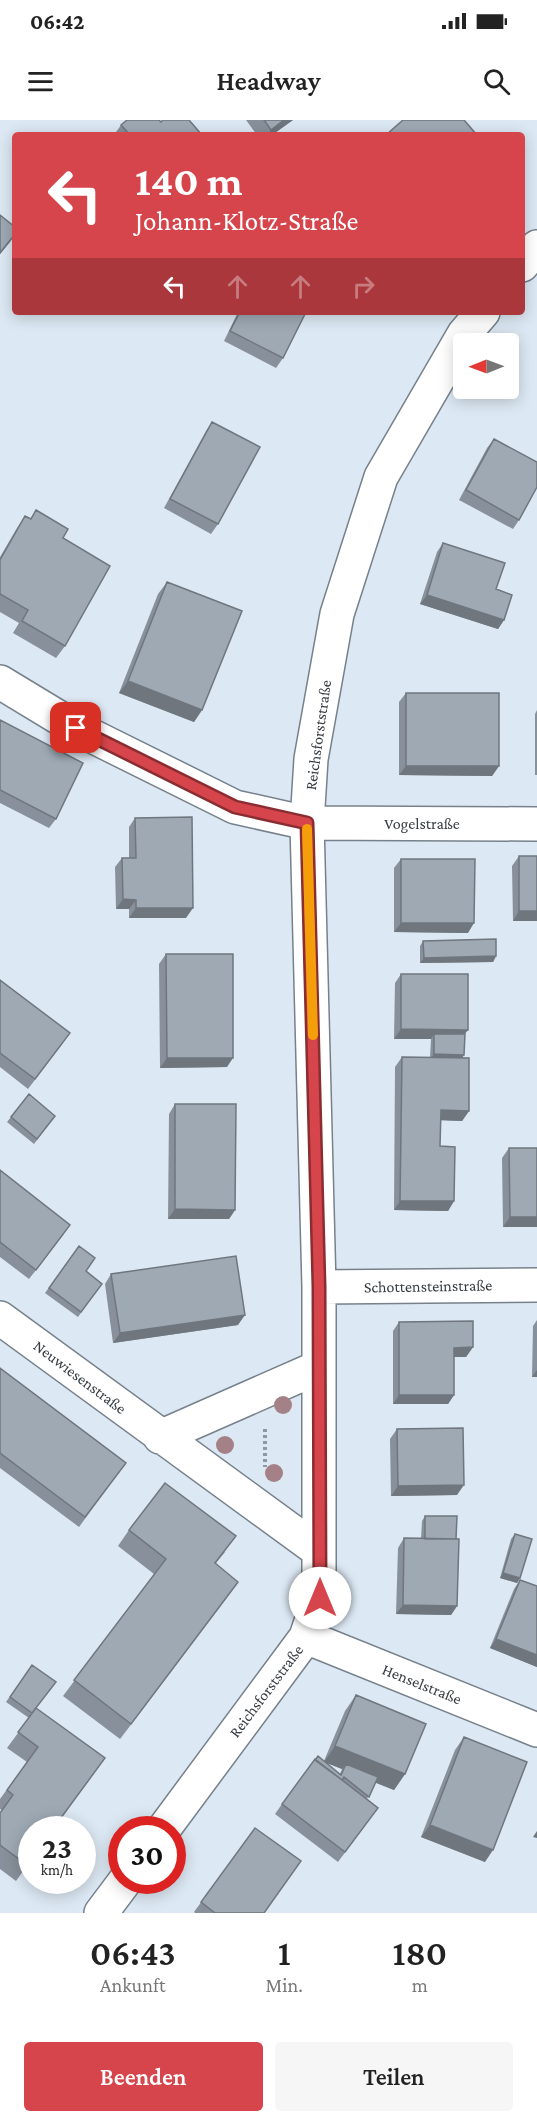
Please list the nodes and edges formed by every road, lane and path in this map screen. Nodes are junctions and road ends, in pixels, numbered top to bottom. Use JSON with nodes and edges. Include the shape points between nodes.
{"nodes":[{"id":1,"x":537,"y":246,"type":"edge"},
{"id":2,"x":525,"y":261,"type":"edge"},
{"id":3,"x":480,"y":315,"type":"edge"},
{"id":4,"x":0,"y":682,"type":"edge"},
{"id":5,"x":307,"y":823,"type":"junction"},
{"id":6,"x":537,"y":824,"type":"edge"},
{"id":7,"x":537,"y":1285,"type":"edge"},
{"id":8,"x":319,"y":1287,"type":"junction"},
{"id":9,"x":0,"y":1318,"type":"edge"},
{"id":10,"x":319,"y":1366,"type":"junction"},
{"id":11,"x":265,"y":1389,"type":"junction"},
{"id":12,"x":160,"y":1437,"type":"junction"},
{"id":13,"x":265,"y":1512,"type":"junction"},
{"id":14,"x":319,"y":1551,"type":"junction"},
{"id":15,"x":306,"y":1637,"type":"junction"},
{"id":16,"x":537,"y":1730,"type":"edge"},
{"id":17,"x":173,"y":1816,"type":"edge"},
{"id":18,"x":115,"y":1894,"type":"edge"},
{"id":19,"x":101,"y":1913,"type":"edge"}],
"edges":[{"from":1,"to":2,"type":"street"},
{"from":3,"to":5,"type":"street","name":"Reichsforststraße","via":[[464,334],[381,477],[337,615],[311,759]]},
{"from":4,"to":5,"type":"street","name":"Vogelstraße","via":[[76,728],[235,807]]},
{"from":5,"to":6,"type":"street","name":"Vogelstraße"},
{"from":5,"to":8,"type":"street","name":"Reichsforststraße"},
{"from":7,"to":8,"type":"street","name":"Schottensteinstraße"},
{"from":8,"to":10,"type":"street","name":"Reichsforststraße"},
{"from":9,"to":12,"type":"street","name":"Neuwiesenstraße"},
{"from":10,"to":11,"type":"street"},
{"from":10,"to":14,"type":"street","name":"Reichsforststraße"},
{"from":11,"to":12,"type":"street"},
{"from":11,"to":13,"type":"path"},
{"from":12,"to":13,"type":"street","name":"Neuwiesenstraße"},
{"from":13,"to":14,"type":"street","name":"Neuwiesenstraße"},
{"from":14,"to":15,"type":"street","name":"Reichsforststraße","via":[[320,1598]]},
{"from":15,"to":16,"type":"street","name":"Henselstraße"},
{"from":15,"to":17,"type":"street","name":"Reichsforststraße"},
{"from":18,"to":19,"type":"street"}]}
